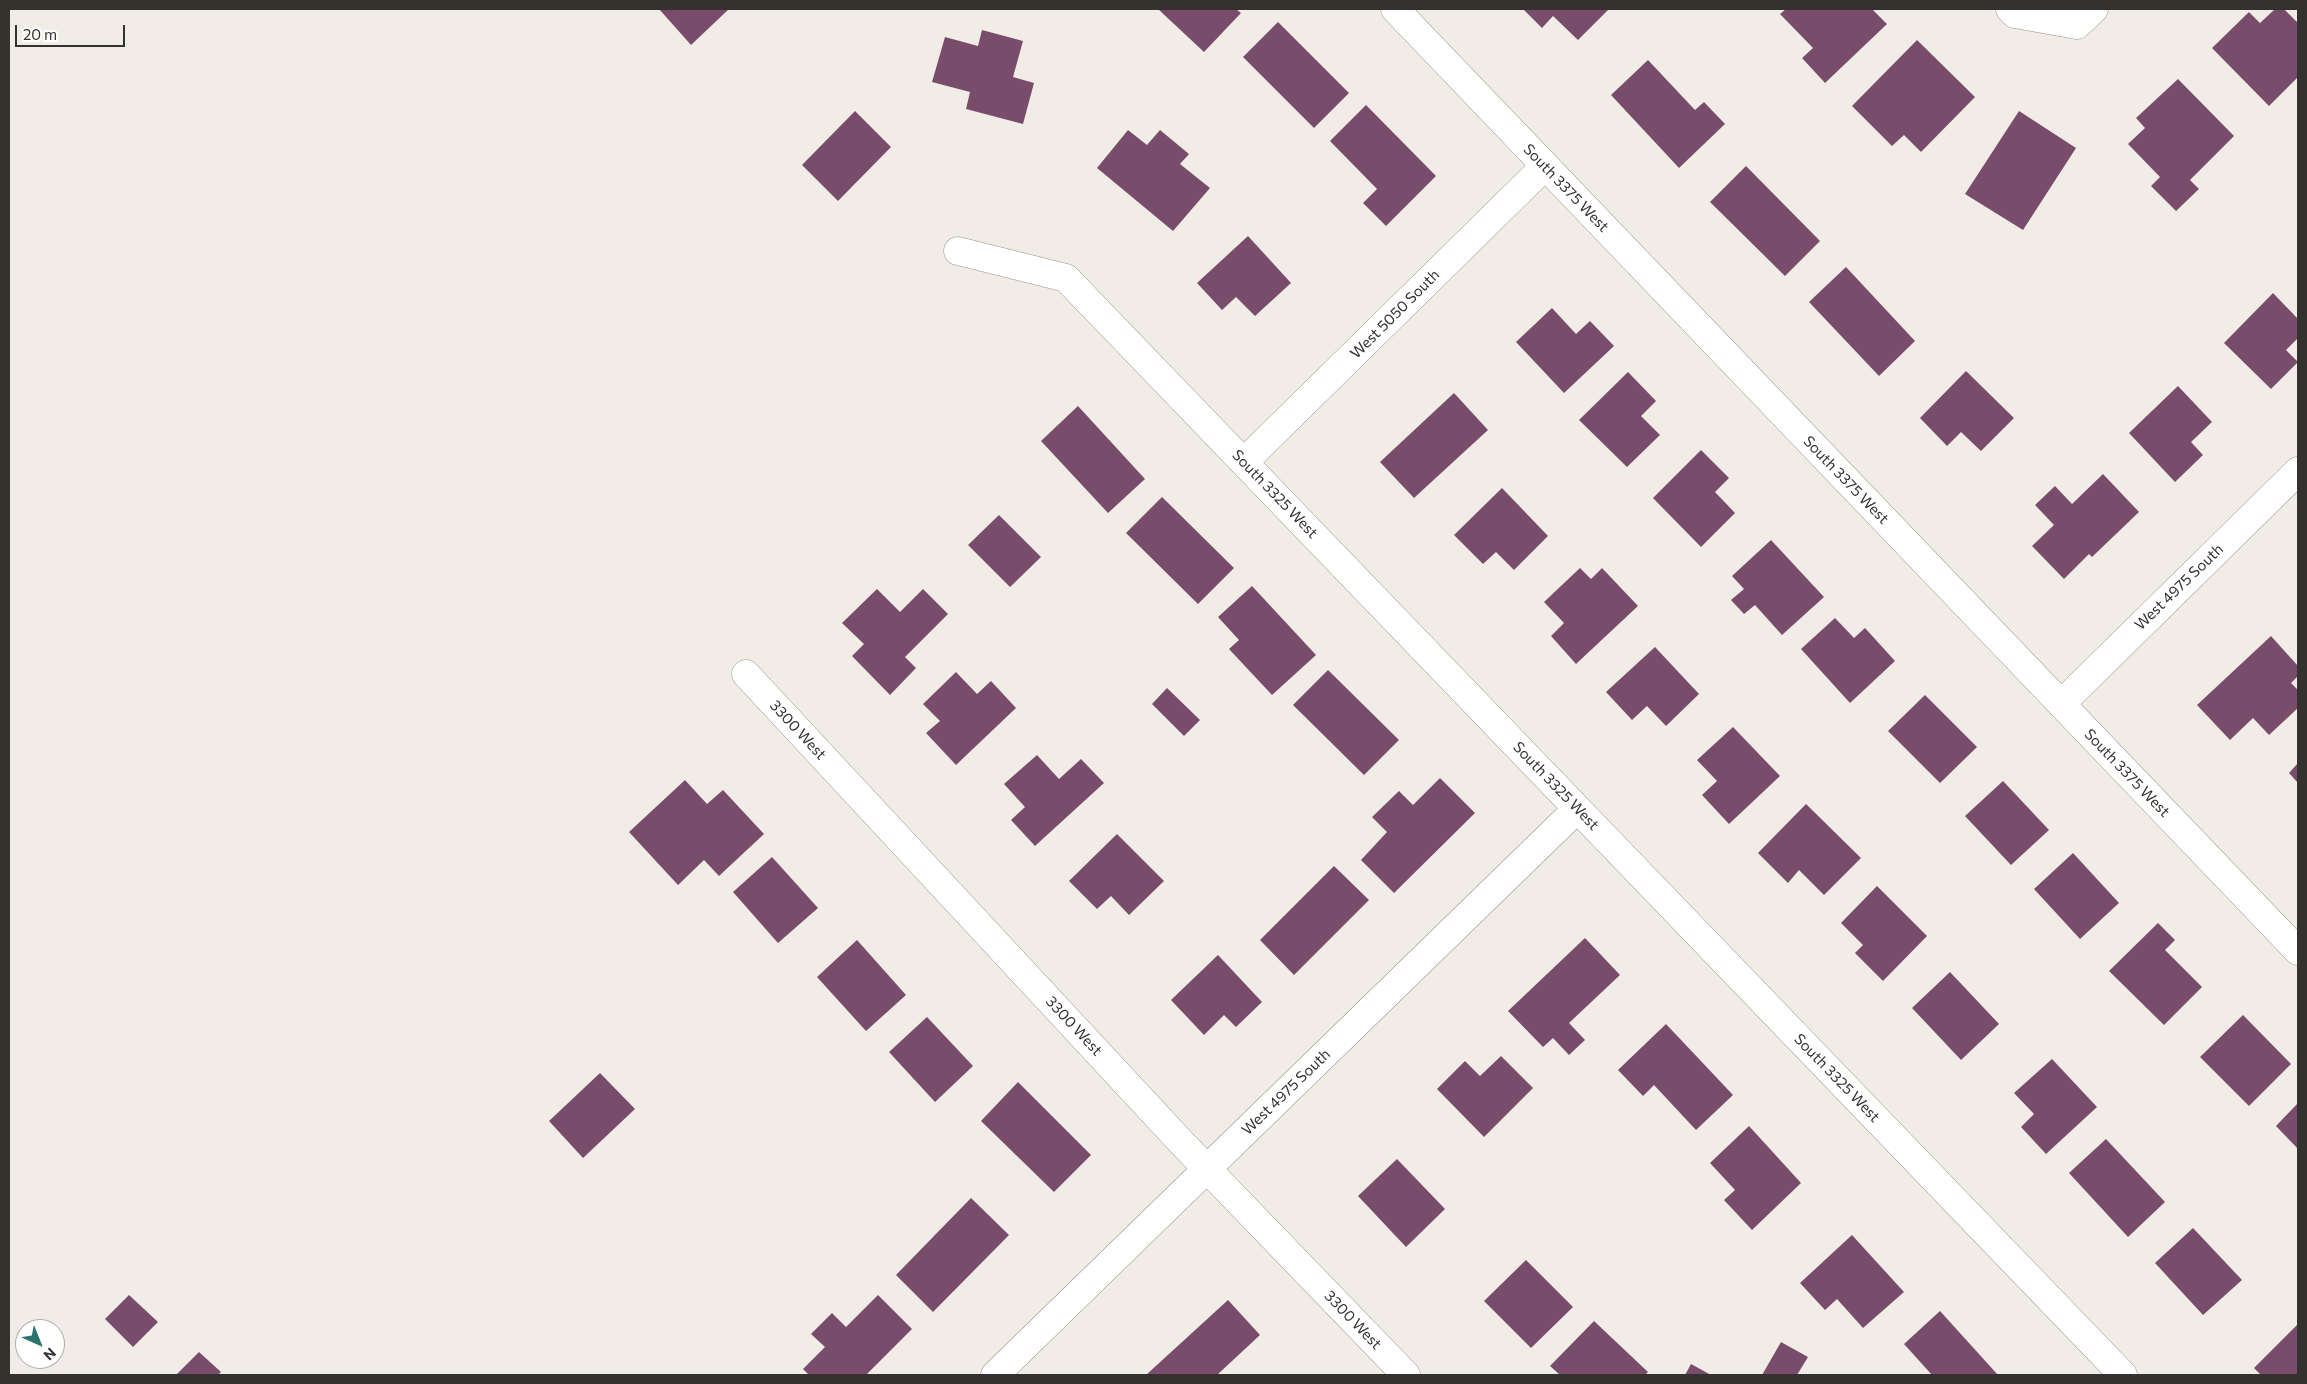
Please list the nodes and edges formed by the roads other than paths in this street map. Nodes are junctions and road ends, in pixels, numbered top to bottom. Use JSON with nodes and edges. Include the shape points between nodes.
{"nodes":[{"id":1,"x":1394,"y":9,"type":"edge"},
{"id":2,"x":2010,"y":9,"type":"edge"},
{"id":3,"x":2086,"y":17,"type":"edge"},
{"id":4,"x":1545,"y":166,"type":"junction"},
{"id":5,"x":958,"y":251,"type":"dead end"},
{"id":6,"x":1244,"y":462,"type":"junction"},
{"id":7,"x":2298,"y":471,"type":"edge"},
{"id":8,"x":746,"y":674,"type":"dead end"},
{"id":9,"x":2060,"y":704,"type":"junction"},
{"id":10,"x":1577,"y":808,"type":"junction"},
{"id":11,"x":2298,"y":952,"type":"edge"},
{"id":12,"x":1206,"y":1169,"type":"junction"},
{"id":13,"x":995,"y":1375,"type":"edge"},
{"id":14,"x":1406,"y":1375,"type":"edge"},
{"id":15,"x":2123,"y":1375,"type":"edge"}],
"edges":[{"from":1,"to":4,"type":"street","name":"South 3375 West"},
{"from":2,"to":3,"type":"street","via":[[2015,14]]},
{"from":4,"to":6,"type":"street","name":"West 5050 South"},
{"from":4,"to":9,"type":"street","name":"South 3375 West"},
{"from":5,"to":6,"type":"street","name":"South 3325 West","via":[[1066,278]]},
{"from":6,"to":10,"type":"street","name":"South 3325 West"},
{"from":7,"to":9,"type":"street","name":"West 4975 South"},
{"from":8,"to":12,"type":"street","name":"3300 West"},
{"from":9,"to":11,"type":"street","name":"South 3375 West"},
{"from":10,"to":12,"type":"street","name":"West 4975 South"},
{"from":10,"to":15,"type":"street","name":"South 3325 West"},
{"from":12,"to":13,"type":"street","name":"West 4975 South"},
{"from":12,"to":14,"type":"street","name":"3300 West"}]}
